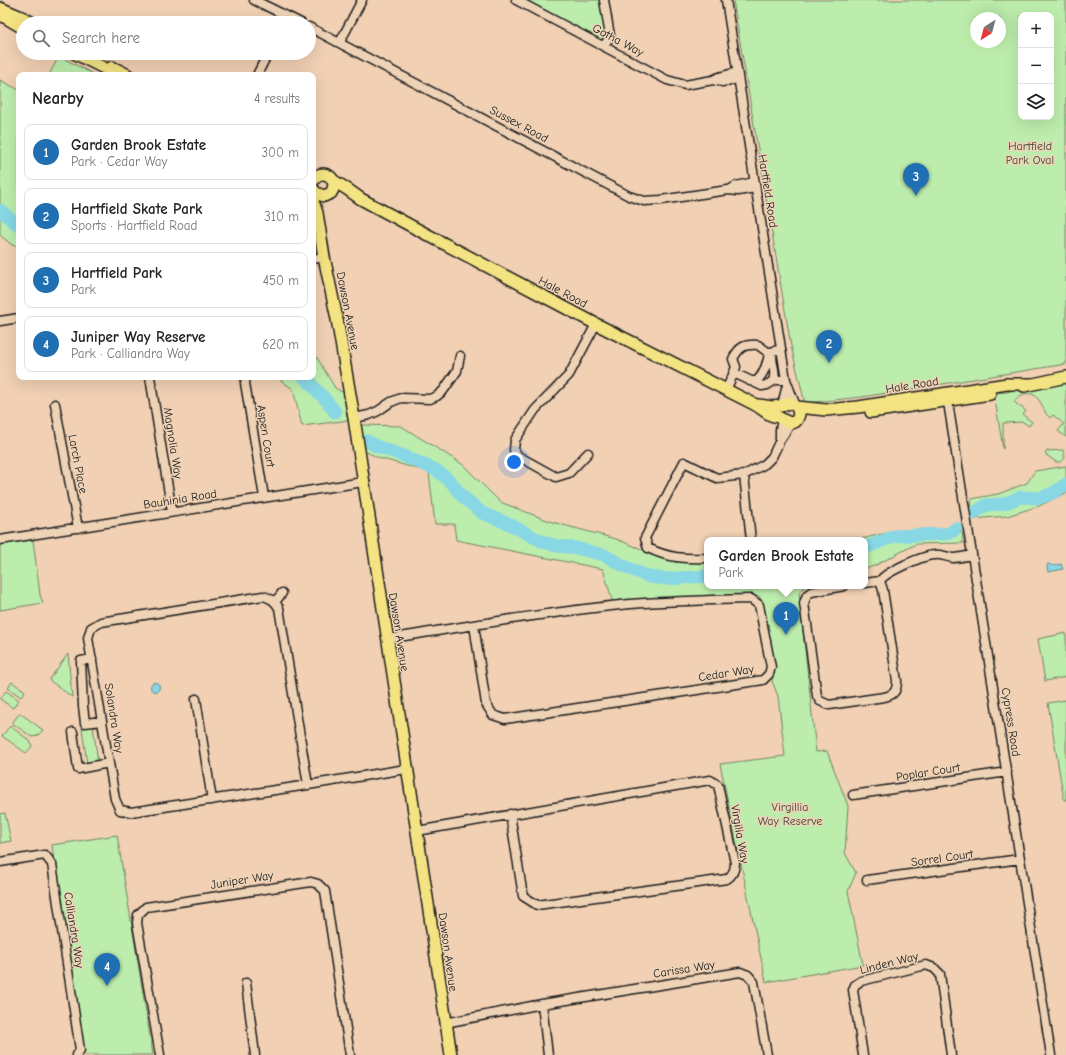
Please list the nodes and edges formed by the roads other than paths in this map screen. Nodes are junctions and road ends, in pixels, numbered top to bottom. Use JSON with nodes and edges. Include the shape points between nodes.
{"nodes":[{"id":1,"x":254,"y":0,"type":"edge"},
{"id":2,"x":362,"y":0,"type":"edge"},
{"id":3,"x":516,"y":0,"type":"edge"},
{"id":4,"x":604,"y":0,"type":"edge"},
{"id":5,"x":726,"y":0,"type":"edge"},
{"id":6,"x":0,"y":8,"type":"edge"},
{"id":7,"x":0,"y":14,"type":"edge"},
{"id":8,"x":19,"y":16,"type":"edge"},
{"id":9,"x":280,"y":16,"type":"edge"},
{"id":10,"x":16,"y":24,"type":"edge"},
{"id":11,"x":316,"y":30,"type":"edge"},
{"id":12,"x":340,"y":42,"type":"junction"},
{"id":13,"x":604,"y":46,"type":"junction"},
{"id":14,"x":88,"y":60,"type":"edge"},
{"id":15,"x":99,"y":60,"type":"edge"},
{"id":16,"x":264,"y":60,"type":"edge"},
{"id":17,"x":112,"y":72,"type":"edge"},
{"id":18,"x":122,"y":72,"type":"edge"},
{"id":19,"x":258,"y":72,"type":"edge"},
{"id":20,"x":738,"y":75,"type":"junction"},
{"id":21,"x":316,"y":176,"type":"edge"},
{"id":22,"x":334,"y":181,"type":"junction"},
{"id":23,"x":755,"y":185,"type":"junction"},
{"id":24,"x":316,"y":192,"type":"edge"},
{"id":25,"x":330,"y":194,"type":"junction"},
{"id":26,"x":361,"y":199,"type":"junction"},
{"id":27,"x":316,"y":210,"type":"edge"},
{"id":28,"x":317,"y":213,"type":"junction"},
{"id":29,"x":324,"y":257,"type":"junction"},
{"id":30,"x":316,"y":258,"type":"edge"},
{"id":31,"x":16,"y":319,"type":"edge"},
{"id":32,"x":0,"y":322,"type":"edge"},
{"id":33,"x":596,"y":324,"type":"junction"},
{"id":34,"x":774,"y":352,"type":"junction"},
{"id":35,"x":460,"y":356,"type":"dead end"},
{"id":36,"x":732,"y":377,"type":"junction"},
{"id":37,"x":1066,"y":377,"type":"edge"},
{"id":38,"x":150,"y":380,"type":"edge"},
{"id":39,"x":246,"y":380,"type":"edge"},
{"id":40,"x":750,"y":381,"type":"junction"},
{"id":41,"x":772,"y":382,"type":"junction"},
{"id":42,"x":786,"y":382,"type":"junction"},
{"id":43,"x":726,"y":390,"type":"junction"},
{"id":44,"x":947,"y":397,"type":"junction"},
{"id":45,"x":55,"y":404,"type":"dead end"},
{"id":46,"x":754,"y":404,"type":"junction"},
{"id":47,"x":782,"y":406,"type":"junction"},
{"id":48,"x":791,"y":415,"type":"junction"},
{"id":49,"x":354,"y":418,"type":"junction"},
{"id":50,"x":588,"y":453,"type":"dead end"},
{"id":51,"x":744,"y":475,"type":"junction"},
{"id":52,"x":363,"y":482,"type":"junction"},
{"id":53,"x":264,"y":497,"type":"junction"},
{"id":54,"x":172,"y":512,"type":"junction"},
{"id":55,"x":78,"y":528,"type":"junction"},
{"id":56,"x":751,"y":537,"type":"edge"},
{"id":57,"x":0,"y":540,"type":"edge"},
{"id":58,"x":972,"y":555,"type":"junction"},
{"id":59,"x":704,"y":558,"type":"edge"},
{"id":60,"x":880,"y":581,"type":"junction"},
{"id":61,"x":868,"y":583,"type":"edge"},
{"id":62,"x":828,"y":589,"type":"edge"},
{"id":63,"x":282,"y":593,"type":"dead end"},
{"id":64,"x":275,"y":602,"type":"junction"},
{"id":65,"x":474,"y":625,"type":"junction"},
{"id":66,"x":387,"y":639,"type":"junction"},
{"id":67,"x":92,"y":659,"type":"junction"},
{"id":68,"x":196,"y":699,"type":"dead end"},
{"id":69,"x":102,"y":721,"type":"junction"},
{"id":70,"x":73,"y":732,"type":"dead end"},
{"id":71,"x":109,"y":763,"type":"junction"},
{"id":72,"x":406,"y":769,"type":"junction"},
{"id":73,"x":1006,"y":772,"type":"junction"},
{"id":74,"x":308,"y":785,"type":"junction"},
{"id":75,"x":854,"y":795,"type":"dead end"},
{"id":76,"x":212,"y":800,"type":"junction"},
{"id":77,"x":510,"y":814,"type":"junction"},
{"id":78,"x":417,"y":831,"type":"junction"},
{"id":79,"x":1020,"y":859,"type":"junction"},
{"id":80,"x":0,"y":862,"type":"edge"},
{"id":81,"x":867,"y":880,"type":"dead end"},
{"id":82,"x":246,"y":983,"type":"dead end"},
{"id":83,"x":542,"y":1004,"type":"junction"},
{"id":84,"x":445,"y":1022,"type":"junction"},
{"id":85,"x":77,"y":1055,"type":"edge"},
{"id":86,"x":160,"y":1055,"type":"edge"},
{"id":87,"x":255,"y":1055,"type":"edge"},
{"id":88,"x":350,"y":1055,"type":"edge"},
{"id":89,"x":451,"y":1055,"type":"edge"},
{"id":90,"x":548,"y":1055,"type":"edge"},
{"id":91,"x":767,"y":1055,"type":"edge"},
{"id":92,"x":863,"y":1055,"type":"edge"},
{"id":93,"x":951,"y":1055,"type":"edge"},
{"id":94,"x":1052,"y":1055,"type":"edge"}],
"edges":[{"from":1,"to":9,"type":"street"},
{"from":2,"to":12,"type":"street"},
{"from":3,"to":13,"type":"street","name":"Gotha Way"},
{"from":4,"to":13,"type":"street","via":[[610,36]]},
{"from":5,"to":20,"type":"street","name":"Hartfield Road"},
{"from":6,"to":8,"type":"main road"},
{"from":7,"to":10,"type":"main road"},
{"from":11,"to":12,"type":"street","name":"Sussex Road"},
{"from":12,"to":23,"type":"street","name":"Sussex Road","via":[[629,196],[644,201],[661,200],[728,190],[738,191]]},
{"from":13,"to":20,"type":"street","name":"Gotha Way","via":[[667,80],[685,85],[713,80],[722,82]]},
{"from":14,"to":17,"type":"main road"},
{"from":15,"to":18,"type":"main road"},
{"from":16,"to":19,"type":"street"},
{"from":20,"to":23,"type":"street","name":"Hartfield Road"},
{"from":21,"to":22,"type":"main road","name":"Hale Road","via":[[323,174]]},
{"from":22,"to":25,"type":"main road"},
{"from":22,"to":26,"type":"main road","name":"Hale Road"},
{"from":23,"to":34,"type":"street","name":"Hartfield Road"},
{"from":24,"to":25,"type":"main road","name":"Hale Road","via":[[320,196]]},
{"from":25,"to":26,"type":"main road","name":"Hale Road"},
{"from":25,"to":28,"type":"main road"},
{"from":26,"to":33,"type":"main road","name":"Hale Road"},
{"from":27,"to":28,"type":"main road","name":"Dawson Avenue"},
{"from":28,"to":29,"type":"main road","name":"Dawson Avenue"},
{"from":29,"to":30,"type":"street"},
{"from":29,"to":49,"type":"main road","name":"Dawson Avenue"},
{"from":31,"to":32,"type":"street"},
{"from":33,"to":43,"type":"main road","name":"Hale Road"},
{"from":33,"to":50,"type":"street","via":[[569,375],[535,410],[515,440],[514,450],[518,456],[556,476],[569,473]]},
{"from":34,"to":36,"type":"street","via":[[758,344],[741,347],[733,359],[736,367]]},
{"from":34,"to":40,"type":"street","via":[[760,378]]},
{"from":34,"to":41,"type":"street","via":[[775,375]]},
{"from":34,"to":42,"type":"street","name":"Hartfield Road"},
{"from":35,"to":49,"type":"street","via":[[457,371],[437,396],[430,399],[401,398],[369,415]]},
{"from":36,"to":40,"type":"street","via":[[739,375]]},
{"from":36,"to":43,"type":"street"},
{"from":37,"to":44,"type":"main road","name":"Hale Road","via":[[1007,392]]},
{"from":38,"to":54,"type":"street","name":"Magnolia Way"},
{"from":39,"to":53,"type":"street","name":"Aspen Court"},
{"from":40,"to":41,"type":"street","via":[[762,386]]},
{"from":41,"to":42,"type":"street"},
{"from":42,"to":47,"type":"street","name":"Hartfield Road"},
{"from":42,"to":48,"type":"street","name":"Hartfield Road"},
{"from":43,"to":46,"type":"main road","name":"Hale Road"},
{"from":44,"to":48,"type":"main road","name":"Hale Road","via":[[858,413]]},
{"from":44,"to":58,"type":"street","name":"Cypress Road"},
{"from":45,"to":55,"type":"street","name":"Larch Place"},
{"from":46,"to":47,"type":"main road","name":"Hale Road"},
{"from":46,"to":48,"type":"main road","name":"Hale Road","via":[[770,414]]},
{"from":47,"to":48,"type":"main road","via":[[779,412]]},
{"from":48,"to":51,"type":"street","via":[[772,457],[765,464]]},
{"from":49,"to":52,"type":"main road","name":"Dawson Avenue"},
{"from":51,"to":56,"type":"street"},
{"from":51,"to":59,"type":"street","via":[[717,478],[684,462],[645,538],[648,548],[659,554],[687,559]]},
{"from":52,"to":53,"type":"street","name":"Bauhinia Road"},
{"from":52,"to":66,"type":"main road","name":"Dawson Avenue"},
{"from":53,"to":54,"type":"street","name":"Bauhinia Road"},
{"from":54,"to":55,"type":"street","name":"Bauhinia Road"},
{"from":55,"to":57,"type":"street","name":"Bauhinia Road"},
{"from":58,"to":60,"type":"street","via":[[954,558],[930,556],[895,570]]},
{"from":58,"to":73,"type":"street","name":"Cypress Road"},
{"from":60,"to":61,"type":"street"},
{"from":60,"to":62,"type":"street","via":[[897,688],[892,695],[884,697],[829,705],[816,696],[805,598],[811,592]]},
{"from":63,"to":64,"type":"street"},
{"from":64,"to":67,"type":"street","name":"Solandra Way","via":[[263,596],[101,622],[91,628],[88,638]]},
{"from":64,"to":74,"type":"street","via":[[279,608]]},
{"from":65,"to":65,"type":"street","name":"Cedar Way","via":[[632,604],[751,598],[759,605],[771,667],[763,680],[505,719],[493,715],[486,704]]},
{"from":65,"to":66,"type":"street","name":"Cedar Way"},
{"from":66,"to":72,"type":"main road","name":"Dawson Avenue"},
{"from":67,"to":69,"type":"street","name":"Solandra Way"},
{"from":67,"to":69,"type":"street","via":[[81,661],[84,718],[86,723]]},
{"from":68,"to":76,"type":"street"},
{"from":69,"to":71,"type":"street","name":"Solandra Way"},
{"from":70,"to":71,"type":"street","via":[[78,769]]},
{"from":71,"to":76,"type":"street","name":"Solandra Way","via":[[115,799],[120,810],[131,812]]},
{"from":72,"to":74,"type":"street","name":"Solandra Way"},
{"from":72,"to":78,"type":"main road","name":"Dawson Avenue"},
{"from":73,"to":75,"type":"street","name":"Poplar Court"},
{"from":73,"to":79,"type":"street","name":"Cypress Road"},
{"from":74,"to":76,"type":"street","name":"Solandra Way"},
{"from":77,"to":77,"type":"street","name":"Virgilia Way","via":[[713,781],[718,785],[735,869],[727,878],[537,905],[524,896]]},
{"from":77,"to":78,"type":"street","name":"Virgilia Way"},
{"from":78,"to":84,"type":"main road","name":"Dawson Avenue"},
{"from":79,"to":81,"type":"street","name":"Sorrel Court"},
{"from":79,"to":94,"type":"street","name":"Cypress Road"},
{"from":80,"to":85,"type":"street","name":"Calliandra Way","via":[[45,855],[52,864],[80,1050]]},
{"from":82,"to":87,"type":"street"},
{"from":83,"to":84,"type":"street","name":"Carissa Way"},
{"from":83,"to":90,"type":"street"},
{"from":83,"to":91,"type":"street","name":"Carissa Way","via":[[740,972],[754,982]]},
{"from":84,"to":89,"type":"main road","name":"Dawson Avenue"},
{"from":86,"to":88,"type":"street","name":"Juniper Way","via":[[137,923],[138,915],[146,907],[311,882],[325,890]]},
{"from":92,"to":93,"type":"street","name":"Linden Way","via":[[853,990],[855,985],[861,981],[926,965],[940,974]]}]}
